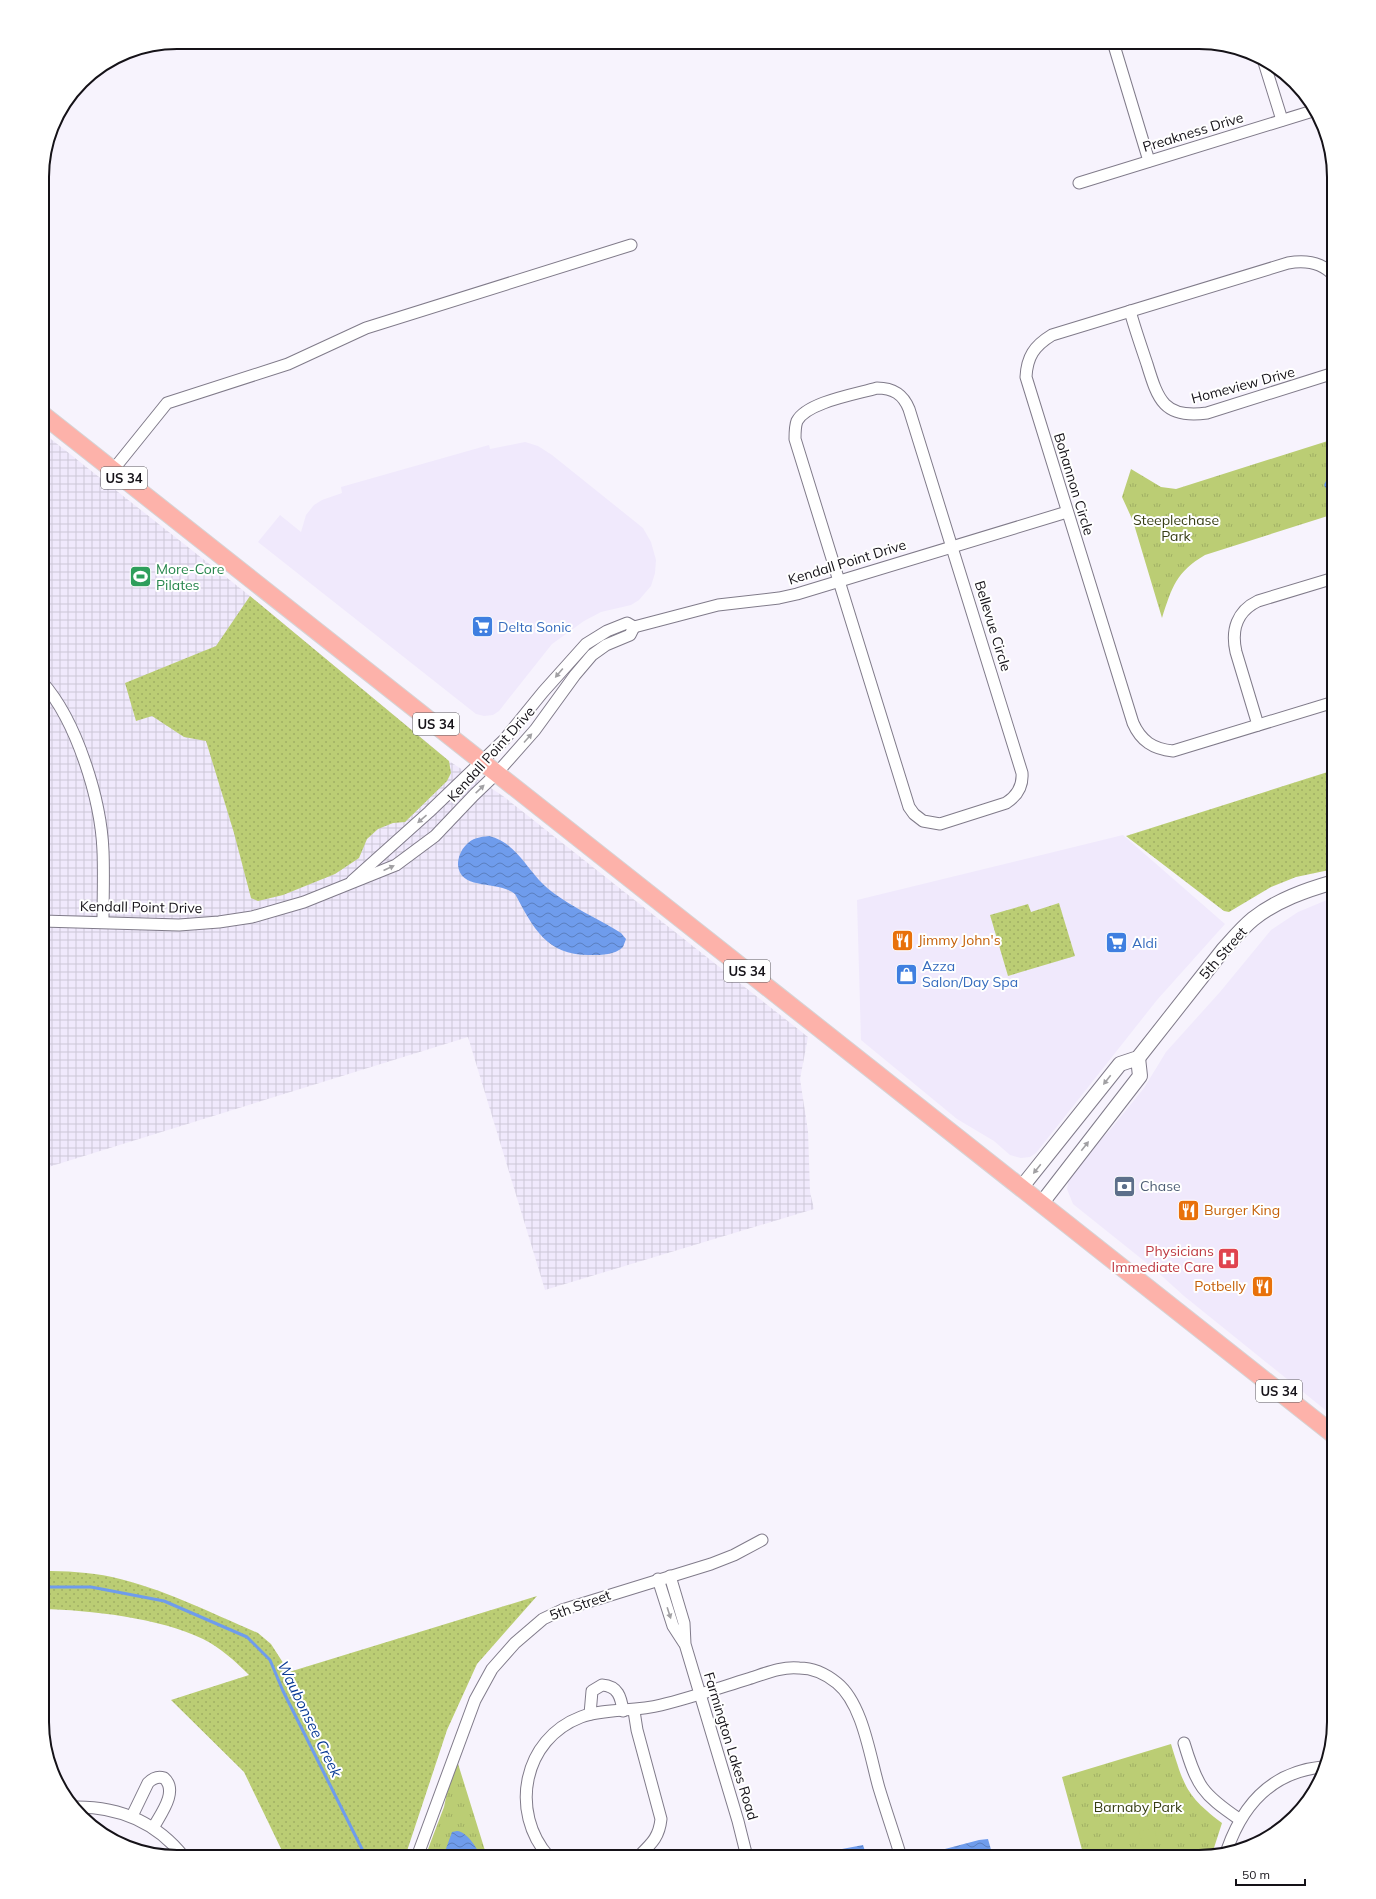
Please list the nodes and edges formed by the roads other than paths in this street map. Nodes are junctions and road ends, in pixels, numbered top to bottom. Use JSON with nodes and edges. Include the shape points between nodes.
{"nodes":[{"id":1,"x":1115,"y":49,"type":"edge"},
{"id":2,"x":1266,"y":68,"type":"edge"},
{"id":3,"x":1309,"y":112,"type":"edge"},
{"id":4,"x":1282,"y":120,"type":"junction"},
{"id":5,"x":1149,"y":161,"type":"junction"},
{"id":6,"x":1078,"y":183,"type":"dead end"},
{"id":7,"x":631,"y":245,"type":"dead end"},
{"id":8,"x":1327,"y":270,"type":"edge"},
{"id":9,"x":1130,"y":311,"type":"junction"},
{"id":10,"x":1327,"y":375,"type":"edge"},
{"id":11,"x":49,"y":420,"type":"edge"},
{"id":12,"x":113,"y":470,"type":"junction"},
{"id":13,"x":1067,"y":512,"type":"junction"},
{"id":14,"x":952,"y":547,"type":"junction"},
{"id":15,"x":1327,"y":580,"type":"edge"},
{"id":16,"x":839,"y":581,"type":"junction"},
{"id":17,"x":634,"y":627,"type":"junction"},
{"id":18,"x":49,"y":689,"type":"edge"},
{"id":19,"x":1327,"y":704,"type":"edge"},
{"id":20,"x":1258,"y":725,"type":"junction"},
{"id":21,"x":483,"y":761,"type":"junction"},
{"id":22,"x":497,"y":773,"type":"junction"},
{"id":23,"x":352,"y":881,"type":"junction"},
{"id":24,"x":1327,"y":884,"type":"edge"},
{"id":25,"x":49,"y":921,"type":"edge"},
{"id":26,"x":103,"y":921,"type":"junction"},
{"id":27,"x":1138,"y":1058,"type":"junction"},
{"id":28,"x":1022,"y":1188,"type":"junction"},
{"id":29,"x":1041,"y":1204,"type":"junction"},
{"id":30,"x":1327,"y":1429,"type":"edge"},
{"id":31,"x":762,"y":1540,"type":"dead end"},
{"id":32,"x":670,"y":1576,"type":"junction"},
{"id":33,"x":658,"y":1579,"type":"junction"},
{"id":34,"x":685,"y":1644,"type":"junction"},
{"id":35,"x":700,"y":1694,"type":"junction"},
{"id":36,"x":629,"y":1711,"type":"junction"},
{"id":37,"x":590,"y":1714,"type":"junction"},
{"id":38,"x":1184,"y":1743,"type":"dead end"},
{"id":39,"x":1318,"y":1767,"type":"edge"},
{"id":40,"x":82,"y":1807,"type":"edge"},
{"id":41,"x":132,"y":1816,"type":"junction"},
{"id":42,"x":1240,"y":1819,"type":"junction"},
{"id":43,"x":153,"y":1828,"type":"junction"},
{"id":44,"x":1228,"y":1847,"type":"edge"},
{"id":45,"x":177,"y":1850,"type":"edge"},
{"id":46,"x":420,"y":1850,"type":"edge"},
{"id":47,"x":544,"y":1850,"type":"edge"},
{"id":48,"x":645,"y":1850,"type":"edge"},
{"id":49,"x":745,"y":1850,"type":"edge"},
{"id":50,"x":899,"y":1850,"type":"edge"}],
"edges":[{"from":1,"to":5,"type":"street"},
{"from":2,"to":4,"type":"street"},
{"from":3,"to":4,"type":"street","name":"Preakness Drive"},
{"from":4,"to":5,"type":"street","name":"Preakness Drive"},
{"from":5,"to":6,"type":"street","name":"Preakness Drive"},
{"from":7,"to":12,"type":"street","via":[[366,328],[288,364],[167,403]]},
{"from":8,"to":9,"type":"street","name":"Bohannon Circle","via":[[1319,264],[1297,261]]},
{"from":9,"to":10,"type":"street","name":"Homeview Drive","via":[[1155,391],[1165,405],[1182,414],[1206,413]]},
{"from":9,"to":13,"type":"street","name":"Bohannon Circle","via":[[1052,336],[1036,347],[1027,363],[1028,386]]},
{"from":11,"to":12,"type":"main road","number":"US 34"},
{"from":12,"to":21,"type":"main road","number":"US 34"},
{"from":13,"to":14,"type":"street","name":"Kendall Point Drive"},
{"from":13,"to":20,"type":"street","name":"Bohannon Circle","via":[[1132,723],[1143,740],[1157,748],[1173,751]]},
{"from":14,"to":16,"type":"street","name":"Kendall Point Drive"},
{"from":14,"to":16,"type":"street","name":"Bellevue Circle","via":[[909,409],[902,396],[887,388],[877,388],[812,407],[798,420],[795,439]]},
{"from":14,"to":16,"type":"street","name":"Bellevue Circle","via":[[1022,773],[1016,796],[997,807],[940,824],[922,821],[914,814],[905,793]]},
{"from":15,"to":20,"type":"street","via":[[1258,601],[1243,611],[1238,620],[1234,630],[1234,645]]},
{"from":16,"to":17,"type":"street","name":"Kendall Point Drive","via":[[785,596],[718,605]]},
{"from":17,"to":21,"type":"street","name":"Kendall Point Drive","one_way":true,"via":[[627,623],[586,644],[507,737]]},
{"from":22,"to":17,"type":"street","name":"Kendall Point Drive","one_way":true,"via":[[535,730],[592,655],[606,645],[630,635]]},
{"from":18,"to":26,"type":"street","via":[[70,726],[96,798],[103,850]]},
{"from":19,"to":20,"type":"street","name":"Bohannon Circle"},
{"from":21,"to":22,"type":"main road","number":"US 34"},
{"from":21,"to":23,"type":"street","name":"Kendall Point Drive","one_way":true},
{"from":23,"to":22,"type":"street","name":"Kendall Point Drive","one_way":true,"via":[[396,865],[415,852],[435,836]]},
{"from":22,"to":28,"type":"main road","number":"US 34"},
{"from":23,"to":26,"type":"street","name":"Kendall Point Drive","via":[[304,902],[252,917],[179,925]]},
{"from":24,"to":27,"type":"street","name":"5th Street","via":[[1280,901],[1254,919],[1223,950]]},
{"from":25,"to":26,"type":"street","name":"Kendall Point Drive"},
{"from":27,"to":28,"type":"street","one_way":true,"via":[[1120,1064]]},
{"from":29,"to":27,"type":"street","one_way":true,"via":[[1140,1076]]},
{"from":28,"to":29,"type":"main road","number":"US 34"},
{"from":29,"to":30,"type":"main road","number":"US 34"},
{"from":31,"to":32,"type":"street","name":"5th Street","via":[[734,1555]]},
{"from":32,"to":33,"type":"street","name":"5th Street"},
{"from":32,"to":34,"type":"street","name":"Farmington Lakes Road","via":[[684,1623]]},
{"from":33,"to":34,"type":"street","name":"Farmington Lakes Road","one_way":true,"via":[[673,1626]]},
{"from":33,"to":46,"type":"street","name":"5th Street","via":[[562,1610],[543,1619],[515,1643],[492,1669],[475,1700]]},
{"from":34,"to":35,"type":"street","name":"Farmington Lakes Road"},
{"from":35,"to":36,"type":"street"},
{"from":35,"to":49,"type":"street","name":"Farmington Lakes Road"},
{"from":35,"to":50,"type":"street","via":[[773,1671],[792,1668],[816,1671],[837,1683],[847,1692],[856,1710]]},
{"from":36,"to":37,"type":"street"},
{"from":36,"to":37,"type":"street","via":[[614,1688],[602,1685],[592,1691]]},
{"from":36,"to":48,"type":"street","via":[[661,1819],[660,1831]]},
{"from":37,"to":47,"type":"street","via":[[562,1726],[553,1734],[532,1766],[527,1789],[527,1818]]},
{"from":38,"to":42,"type":"street","via":[[1200,1787],[1217,1804]]},
{"from":39,"to":42,"type":"street","via":[[1282,1778],[1260,1793]]},
{"from":40,"to":41,"type":"street","via":[[104,1809]]},
{"from":41,"to":43,"type":"street"},
{"from":41,"to":43,"type":"street","via":[[148,1783],[153,1779],[164,1778],[170,1788],[169,1796]]},
{"from":42,"to":44,"type":"street"},
{"from":43,"to":45,"type":"street"}]}
